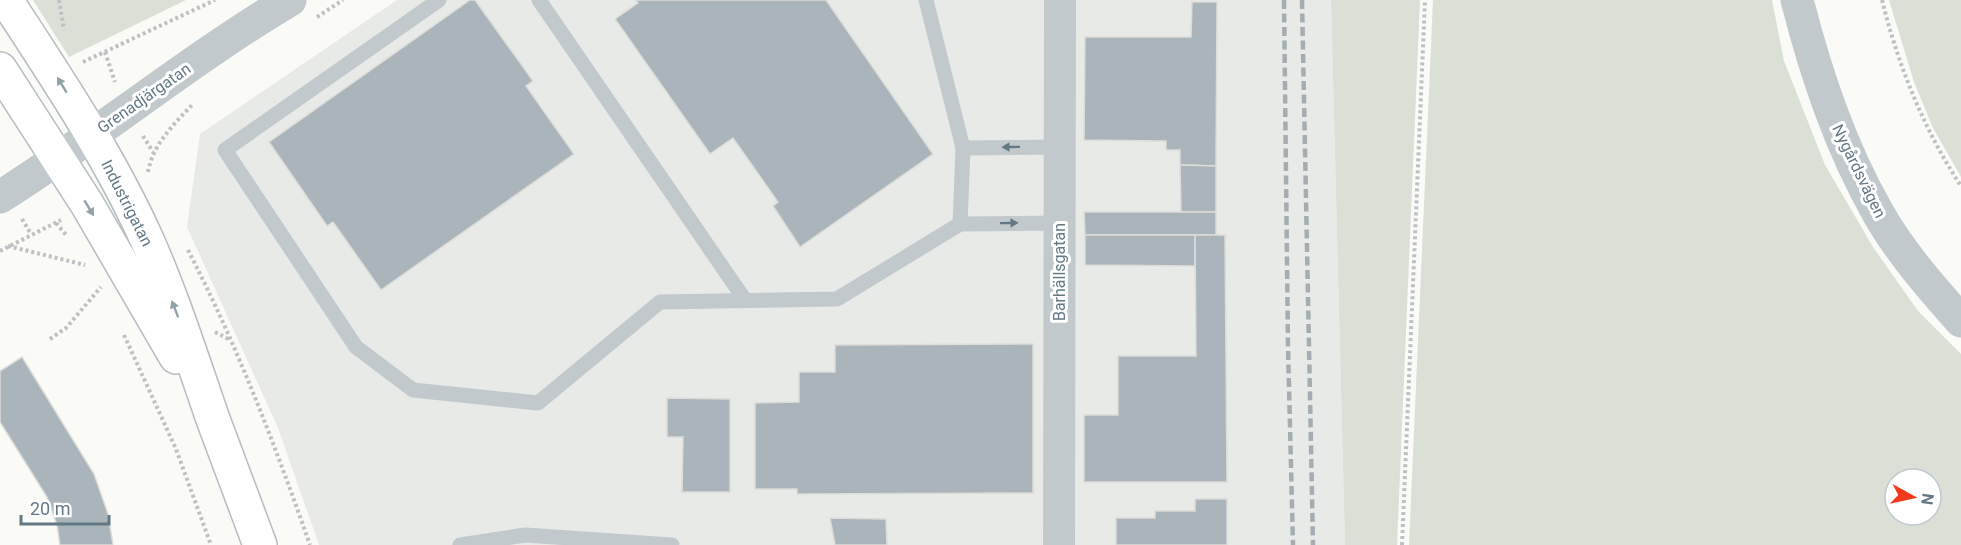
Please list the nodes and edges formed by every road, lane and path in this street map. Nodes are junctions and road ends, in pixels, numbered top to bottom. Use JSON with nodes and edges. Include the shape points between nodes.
{"nodes":[{"id":1,"x":6,"y":0,"type":"edge"},
{"id":2,"x":215,"y":0,"type":"edge"},
{"id":3,"x":343,"y":0,"type":"edge"},
{"id":4,"x":439,"y":0,"type":"edge"},
{"id":5,"x":539,"y":0,"type":"edge"},
{"id":6,"x":926,"y":0,"type":"edge"},
{"id":7,"x":1060,"y":0,"type":"edge"},
{"id":8,"x":1425,"y":0,"type":"edge"},
{"id":9,"x":1797,"y":0,"type":"edge"},
{"id":10,"x":1882,"y":0,"type":"edge"},
{"id":11,"x":302,"y":9,"type":"edge"},
{"id":12,"x":105,"y":52,"type":"dead end"},
{"id":13,"x":0,"y":69,"type":"edge"},
{"id":14,"x":200,"y":96,"type":"dead end"},
{"id":15,"x":92,"y":135,"type":"junction"},
{"id":16,"x":1059,"y":147,"type":"junction"},
{"id":17,"x":963,"y":148,"type":"junction"},
{"id":18,"x":57,"y":159,"type":"junction"},
{"id":19,"x":134,"y":179,"type":"junction"},
{"id":20,"x":153,"y":181,"type":"dead end"},
{"id":21,"x":1961,"y":186,"type":"edge"},
{"id":22,"x":0,"y":197,"type":"edge"},
{"id":23,"x":87,"y":204,"type":"junction"},
{"id":24,"x":55,"y":223,"type":"junction"},
{"id":25,"x":1059,"y":223,"type":"junction"},
{"id":26,"x":960,"y":224,"type":"junction"},
{"id":27,"x":73,"y":243,"type":"dead end"},
{"id":28,"x":8,"y":246,"type":"junction"},
{"id":29,"x":187,"y":249,"type":"dead end"},
{"id":30,"x":0,"y":251,"type":"edge"},
{"id":31,"x":84,"y":258,"type":"dead end"},
{"id":32,"x":106,"y":296,"type":"dead end"},
{"id":33,"x":745,"y":300,"type":"junction"},
{"id":34,"x":1961,"y":321,"type":"edge"},
{"id":35,"x":120,"y":327,"type":"dead end"},
{"id":36,"x":50,"y":339,"type":"dead end"},
{"id":37,"x":215,"y":423,"type":"junction"},
{"id":38,"x":211,"y":545,"type":"edge"},
{"id":39,"x":260,"y":545,"type":"edge"},
{"id":40,"x":310,"y":545,"type":"edge"},
{"id":41,"x":460,"y":545,"type":"edge"},
{"id":42,"x":672,"y":545,"type":"edge"},
{"id":43,"x":1059,"y":545,"type":"edge"},
{"id":44,"x":1402,"y":545,"type":"edge"}],
"edges":[{"from":15,"to":1,"type":"main road","name":"Industrigatan","one_way":true},
{"from":2,"to":12,"type":"path"},
{"from":3,"to":11,"type":"path"},
{"from":4,"to":33,"type":"lane","via":[[225,150],[356,347],[413,390],[538,403],[660,302]]},
{"from":5,"to":33,"type":"lane"},
{"from":6,"to":17,"type":"lane"},
{"from":7,"to":16,"type":"street","name":"Barhällsgatan"},
{"from":8,"to":44,"type":"path"},
{"from":9,"to":34,"type":"street","name":"Nygårdsvägen","via":[[1828,106],[1878,214],[1924,279]]},
{"from":10,"to":21,"type":"path","via":[[1891,37],[1926,124]]},
{"from":11,"to":15,"type":"street","name":"Grenadjärgatan","via":[[233,36]]},
{"from":13,"to":18,"type":"main road","name":"Industrigatan"},
{"from":14,"to":19,"type":"path"},
{"from":15,"to":18,"type":"street","name":"Grenadjärgatan"},
{"from":15,"to":19,"type":"main road","name":"Industrigatan"},
{"from":16,"to":17,"type":"lane","one_way":true},
{"from":16,"to":25,"type":"street","name":"Barhällsgatan"},
{"from":17,"to":26,"type":"lane"},
{"from":18,"to":22,"type":"street","name":"Grenadjärgatan"},
{"from":18,"to":23,"type":"main road","name":"Industrigatan"},
{"from":19,"to":20,"type":"path"},
{"from":37,"to":19,"type":"main road","name":"Industrigatan","one_way":true,"via":[[148,242]]},
{"from":23,"to":24,"type":"path"},
{"from":23,"to":37,"type":"main road","name":"Industrigatan","one_way":true},
{"from":24,"to":27,"type":"path"},
{"from":24,"to":28,"type":"path"},
{"from":26,"to":25,"type":"lane","one_way":true},
{"from":25,"to":43,"type":"street","name":"Barhällsgatan"},
{"from":26,"to":33,"type":"lane","via":[[837,299]]},
{"from":28,"to":30,"type":"path"},
{"from":28,"to":31,"type":"path","via":[[89,266]]},
{"from":29,"to":40,"type":"path","via":[[257,402]]},
{"from":32,"to":36,"type":"path","via":[[101,286],[66,328]]},
{"from":35,"to":38,"type":"path","via":[[176,449]]},
{"from":37,"to":39,"type":"main road","name":"Industrigatan"},
{"from":41,"to":42,"type":"lane","via":[[525,535]]}]}
